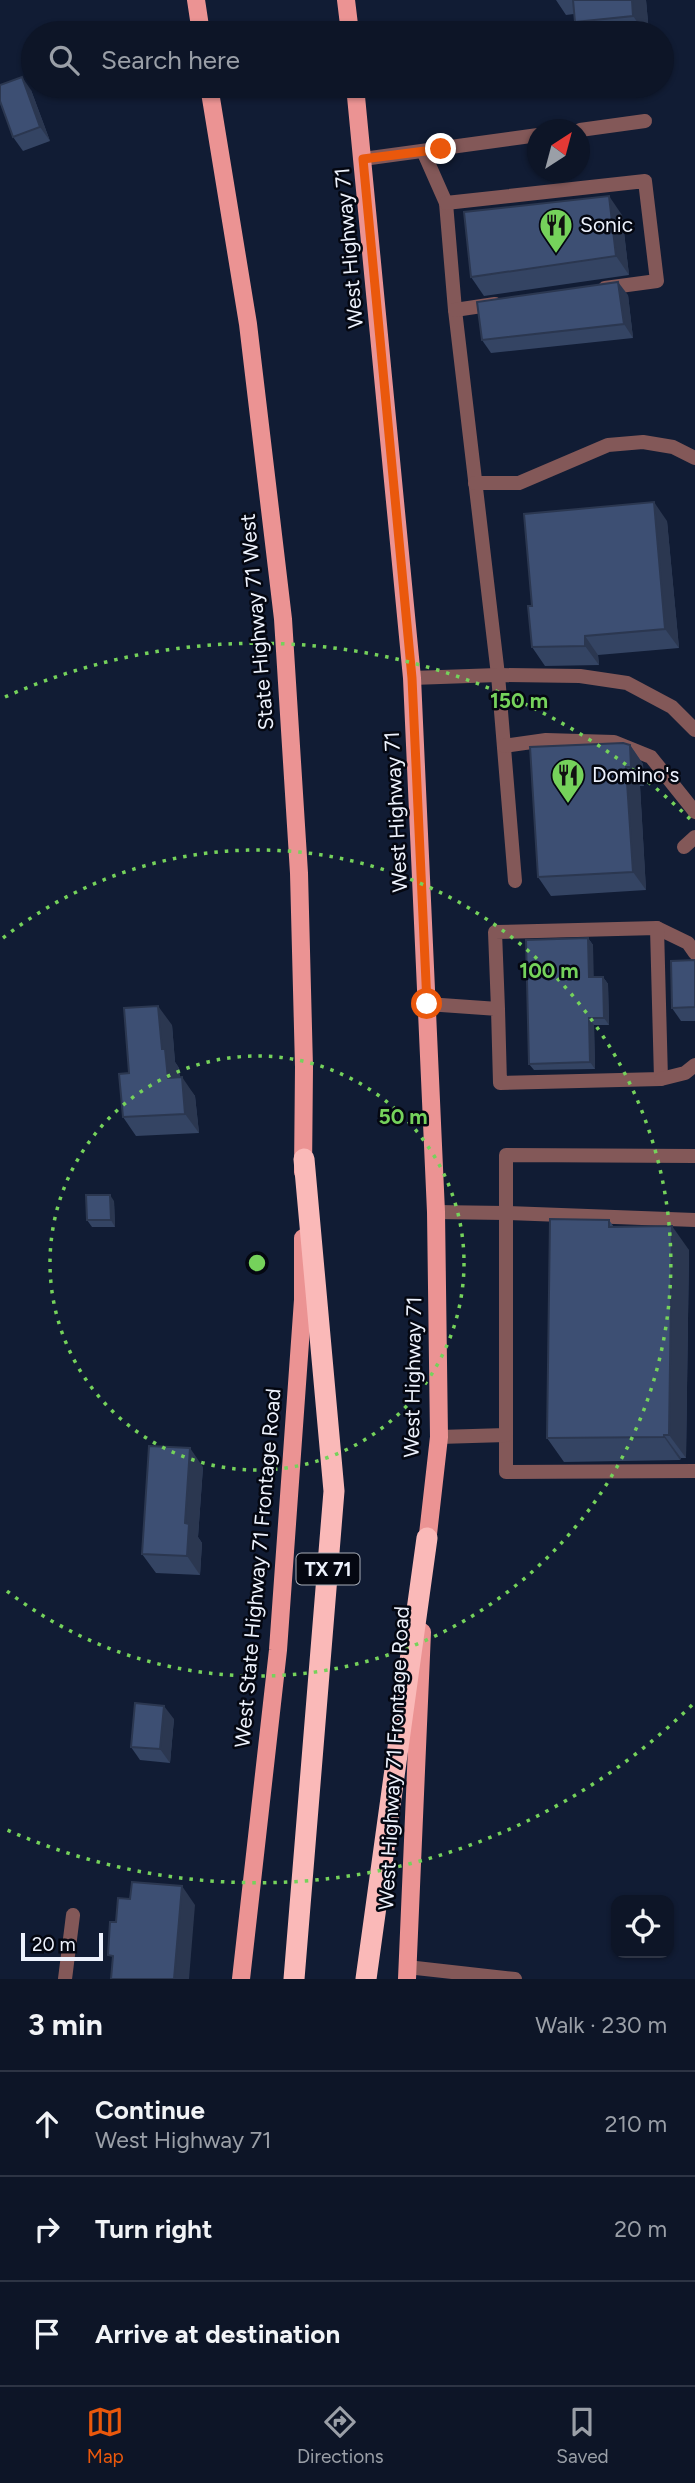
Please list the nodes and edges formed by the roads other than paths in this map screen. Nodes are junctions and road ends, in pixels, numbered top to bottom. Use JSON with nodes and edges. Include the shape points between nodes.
{"nodes":[{"id":1,"x":195,"y":0,"type":"edge"},
{"id":2,"x":346,"y":0,"type":"edge"},
{"id":3,"x":199,"y":21,"type":"edge"},
{"id":4,"x":348,"y":21,"type":"edge"},
{"id":5,"x":211,"y":98,"type":"edge"},
{"id":6,"x":356,"y":98,"type":"edge"},
{"id":7,"x":645,"y":121,"type":"dead end"},
{"id":8,"x":590,"y":128,"type":"edge"},
{"id":9,"x":527,"y":136,"type":"edge"},
{"id":10,"x":423,"y":151,"type":"junction"},
{"id":11,"x":363,"y":159,"type":"junction"},
{"id":12,"x":446,"y":203,"type":"junction"},
{"id":13,"x":590,"y":290,"type":"edge"},
{"id":14,"x":509,"y":302,"type":"edge"},
{"id":15,"x":455,"y":310,"type":"junction"},
{"id":16,"x":695,"y":458,"type":"edge"},
{"id":17,"x":475,"y":483,"type":"junction"},
{"id":18,"x":498,"y":675,"type":"junction"},
{"id":19,"x":412,"y":678,"type":"junction"},
{"id":20,"x":695,"y":730,"type":"edge"},
{"id":21,"x":504,"y":747,"type":"junction"},
{"id":22,"x":695,"y":812,"type":"edge"},
{"id":23,"x":515,"y":881,"type":"dead end"},
{"id":24,"x":657,"y":928,"type":"junction"},
{"id":25,"x":695,"y":953,"type":"edge"},
{"id":26,"x":427,"y":1004,"type":"junction"},
{"id":27,"x":498,"y":1009,"type":"junction"},
{"id":28,"x":695,"y":1065,"type":"edge"},
{"id":29,"x":662,"y":1079,"type":"junction"},
{"id":30,"x":695,"y":1156,"type":"edge"},
{"id":31,"x":304,"y":1159,"type":"junction"},
{"id":32,"x":436,"y":1212,"type":"junction"},
{"id":33,"x":505,"y":1213,"type":"junction"},
{"id":34,"x":695,"y":1220,"type":"edge"},
{"id":35,"x":506,"y":1435,"type":"junction"},
{"id":36,"x":439,"y":1437,"type":"junction"},
{"id":37,"x":695,"y":1471,"type":"edge"},
{"id":38,"x":427,"y":1538,"type":"junction"},
{"id":39,"x":73,"y":1915,"type":"dead end"},
{"id":40,"x":407,"y":1973,"type":"edge"},
{"id":41,"x":65,"y":1979,"type":"edge"},
{"id":42,"x":241,"y":1979,"type":"edge"},
{"id":43,"x":294,"y":1979,"type":"edge"},
{"id":44,"x":366,"y":1979,"type":"edge"},
{"id":45,"x":515,"y":1979,"type":"edge"}],
"edges":[{"from":1,"to":3,"type":"main road"},
{"from":2,"to":4,"type":"main road"},
{"from":5,"to":31,"type":"main road","name":"State Highway 71 West","via":[[248,324],[284,619],[299,873]]},
{"from":6,"to":11,"type":"main road","name":"West Highway 71"},
{"from":7,"to":8,"type":"lane"},
{"from":9,"to":10,"type":"lane"},
{"from":10,"to":11,"type":"lane"},
{"from":10,"to":12,"type":"lane"},
{"from":11,"to":19,"type":"main road","name":"West Highway 71"},
{"from":12,"to":13,"type":"lane","via":[[645,181],[657,281]]},
{"from":12,"to":15,"type":"lane"},
{"from":14,"to":15,"type":"lane"},
{"from":15,"to":17,"type":"lane"},
{"from":16,"to":17,"type":"lane","via":[[673,447],[643,442],[608,445],[519,483]]},
{"from":17,"to":18,"type":"lane"},
{"from":18,"to":19,"type":"lane"},
{"from":18,"to":20,"type":"lane","via":[[580,676],[626,683],[672,707]]},
{"from":18,"to":21,"type":"lane"},
{"from":19,"to":26,"type":"main road","name":"West Highway 71"},
{"from":21,"to":22,"type":"lane","via":[[546,740],[614,743],[651,757]]},
{"from":21,"to":23,"type":"lane"},
{"from":24,"to":25,"type":"lane","via":[[688,943]]},
{"from":24,"to":27,"type":"lane","via":[[495,932]]},
{"from":24,"to":29,"type":"lane"},
{"from":26,"to":27,"type":"lane"},
{"from":26,"to":32,"type":"main road","name":"West Highway 71"},
{"from":27,"to":29,"type":"lane","via":[[500,1083]]},
{"from":28,"to":29,"type":"lane"},
{"from":30,"to":33,"type":"lane","via":[[506,1156]]},
{"from":31,"to":42,"type":"main road","name":"West State Highway 71 Frontage Road","via":[[303,1300],[279,1636]]},
{"from":31,"to":43,"type":"highway","number":"TX 71","via":[[334,1491]]},
{"from":32,"to":33,"type":"lane"},
{"from":32,"to":36,"type":"main road","name":"West Highway 71"},
{"from":33,"to":34,"type":"lane"},
{"from":33,"to":35,"type":"lane"},
{"from":35,"to":36,"type":"lane"},
{"from":35,"to":37,"type":"lane","via":[[506,1472]]},
{"from":36,"to":38,"type":"main road","name":"West Highway 71"},
{"from":38,"to":40,"type":"main road","name":"West Highway 71 Frontage Road"},
{"from":38,"to":44,"type":"highway"},
{"from":39,"to":41,"type":"lane"},
{"from":40,"to":45,"type":"lane"}]}
